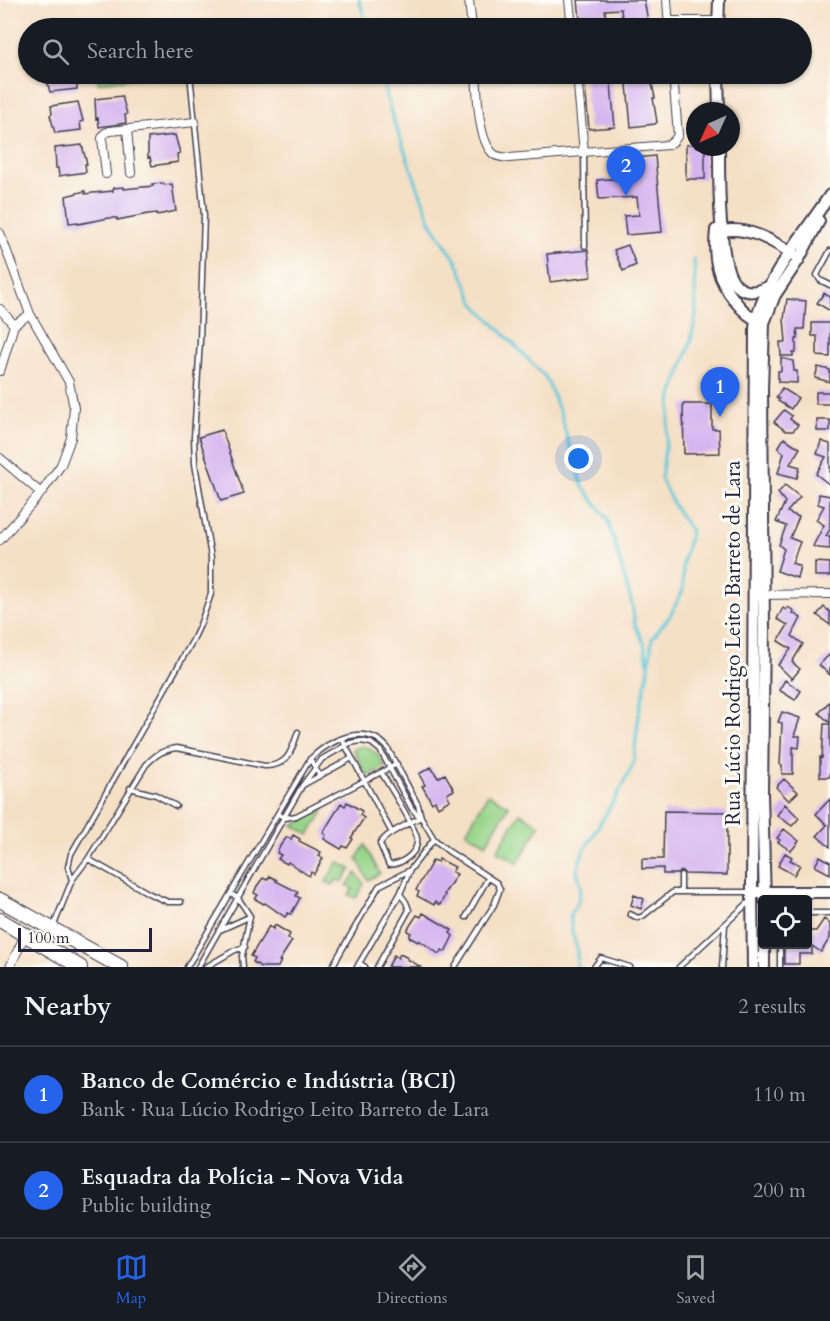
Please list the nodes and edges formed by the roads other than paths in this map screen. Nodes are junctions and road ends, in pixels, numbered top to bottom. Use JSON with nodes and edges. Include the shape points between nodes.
{"nodes":[{"id":1,"x":469,"y":0,"type":"edge"},
{"id":2,"x":569,"y":0,"type":"edge"},
{"id":3,"x":667,"y":0,"type":"edge"},
{"id":4,"x":719,"y":0,"type":"edge"},
{"id":5,"x":471,"y":18,"type":"edge"},
{"id":6,"x":571,"y":18,"type":"edge"},
{"id":7,"x":668,"y":18,"type":"edge"},
{"id":8,"x":718,"y":18,"type":"edge"},
{"id":9,"x":191,"y":84,"type":"edge"},
{"id":10,"x":477,"y":84,"type":"edge"},
{"id":11,"x":577,"y":84,"type":"edge"},
{"id":12,"x":674,"y":84,"type":"edge"},
{"id":13,"x":718,"y":84,"type":"edge"},
{"id":14,"x":719,"y":102,"type":"edge"},
{"id":15,"x":195,"y":122,"type":"junction"},
{"id":16,"x":127,"y":129,"type":"junction"},
{"id":17,"x":584,"y":153,"type":"junction"},
{"id":18,"x":719,"y":156,"type":"edge"},
{"id":19,"x":131,"y":172,"type":"dead end"},
{"id":20,"x":106,"y":174,"type":"dead end"},
{"id":21,"x":830,"y":195,"type":"edge"},
{"id":22,"x":830,"y":201,"type":"edge"},
{"id":23,"x":719,"y":231,"type":"junction"},
{"id":24,"x":0,"y":233,"type":"edge"},
{"id":25,"x":585,"y":246,"type":"dead end"},
{"id":26,"x":830,"y":251,"type":"edge"},
{"id":27,"x":795,"y":256,"type":"junction"},
{"id":28,"x":771,"y":285,"type":"junction"},
{"id":29,"x":830,"y":285,"type":"edge"},
{"id":30,"x":0,"y":309,"type":"edge"},
{"id":31,"x":30,"y":314,"type":"junction"},
{"id":32,"x":760,"y":321,"type":"junction"},
{"id":33,"x":14,"y":325,"type":"junction"},
{"id":34,"x":0,"y":371,"type":"edge"},
{"id":35,"x":0,"y":458,"type":"edge"},
{"id":36,"x":41,"y":493,"type":"junction"},
{"id":37,"x":0,"y":540,"type":"edge"},
{"id":38,"x":830,"y":594,"type":"edge"},
{"id":39,"x":758,"y":595,"type":"junction"},
{"id":40,"x":298,"y":732,"type":"dead end"},
{"id":41,"x":342,"y":739,"type":"junction"},
{"id":42,"x":345,"y":746,"type":"junction"},
{"id":43,"x":352,"y":758,"type":"junction"},
{"id":44,"x":310,"y":759,"type":"junction"},
{"id":45,"x":396,"y":764,"type":"junction"},
{"id":46,"x":314,"y":768,"type":"junction"},
{"id":47,"x":390,"y":768,"type":"junction"},
{"id":48,"x":381,"y":772,"type":"junction"},
{"id":49,"x":320,"y":776,"type":"junction"},
{"id":50,"x":364,"y":781,"type":"junction"},
{"id":51,"x":302,"y":786,"type":"junction"},
{"id":52,"x":130,"y":788,"type":"junction"},
{"id":53,"x":176,"y":806,"type":"dead end"},
{"id":54,"x":278,"y":814,"type":"junction"},
{"id":55,"x":421,"y":817,"type":"junction"},
{"id":56,"x":285,"y":818,"type":"junction"},
{"id":57,"x":410,"y":824,"type":"junction"},
{"id":58,"x":392,"y":833,"type":"junction"},
{"id":59,"x":434,"y":839,"type":"junction"},
{"id":60,"x":88,"y":859,"type":"junction"},
{"id":61,"x":410,"y":870,"type":"junction"},
{"id":62,"x":681,"y":875,"type":"dead end"},
{"id":63,"x":488,"y":878,"type":"junction"},
{"id":64,"x":72,"y":880,"type":"junction"},
{"id":65,"x":681,"y":892,"type":"junction"},
{"id":66,"x":830,"y":892,"type":"edge"},
{"id":67,"x":231,"y":894,"type":"junction"},
{"id":68,"x":400,"y":894,"type":"junction"},
{"id":69,"x":752,"y":895,"type":"junction"},
{"id":70,"x":758,"y":895,"type":"edge"},
{"id":71,"x":765,"y":895,"type":"edge"},
{"id":72,"x":781,"y":895,"type":"edge"},
{"id":73,"x":238,"y":898,"type":"junction"},
{"id":74,"x":0,"y":900,"type":"edge"},
{"id":75,"x":182,"y":902,"type":"dead end"},
{"id":76,"x":812,"y":913,"type":"edge"},
{"id":77,"x":830,"y":913,"type":"edge"},
{"id":78,"x":630,"y":914,"type":"dead end"},
{"id":79,"x":249,"y":916,"type":"junction"},
{"id":80,"x":466,"y":917,"type":"dead end"},
{"id":81,"x":0,"y":920,"type":"edge"},
{"id":82,"x":725,"y":924,"type":"junction"},
{"id":83,"x":52,"y":930,"type":"junction"},
{"id":84,"x":219,"y":930,"type":"junction"},
{"id":85,"x":25,"y":935,"type":"junction"},
{"id":86,"x":245,"y":947,"type":"junction"},
{"id":87,"x":764,"y":949,"type":"edge"},
{"id":88,"x":780,"y":949,"type":"edge"},
{"id":89,"x":358,"y":965,"type":"edge"},
{"id":90,"x":10,"y":967,"type":"edge"},
{"id":91,"x":80,"y":967,"type":"edge"},
{"id":92,"x":121,"y":967,"type":"edge"},
{"id":93,"x":187,"y":967,"type":"edge"},
{"id":94,"x":198,"y":967,"type":"edge"},
{"id":95,"x":206,"y":967,"type":"edge"},
{"id":96,"x":243,"y":967,"type":"edge"},
{"id":97,"x":332,"y":967,"type":"edge"},
{"id":98,"x":365,"y":967,"type":"edge"},
{"id":99,"x":378,"y":967,"type":"edge"},
{"id":100,"x":455,"y":967,"type":"edge"},
{"id":101,"x":594,"y":967,"type":"edge"},
{"id":102,"x":630,"y":967,"type":"edge"},
{"id":103,"x":679,"y":967,"type":"edge"},
{"id":104,"x":722,"y":967,"type":"edge"},
{"id":105,"x":753,"y":967,"type":"edge"},
{"id":106,"x":764,"y":967,"type":"edge"},
{"id":107,"x":780,"y":967,"type":"edge"}],
"edges":[{"from":1,"to":5,"type":"street"},
{"from":2,"to":6,"type":"street"},
{"from":3,"to":7,"type":"street"},
{"from":4,"to":8,"type":"street"},
{"from":9,"to":15,"type":"lane"},
{"from":10,"to":17,"type":"street","via":[[482,133],[496,155],[509,158]]},
{"from":11,"to":17,"type":"street"},
{"from":12,"to":17,"type":"street","via":[[678,132],[675,141],[664,146]]},
{"from":13,"to":14,"type":"street"},
{"from":15,"to":16,"type":"street"},
{"from":15,"to":64,"type":"lane","via":[[204,215],[194,437],[211,557],[211,594],[193,640],[71,854],[68,867]]},
{"from":16,"to":19,"type":"street"},
{"from":16,"to":20,"type":"street","via":[[110,131],[102,138]]},
{"from":17,"to":25,"type":"lane"},
{"from":18,"to":23,"type":"street"},
{"from":21,"to":27,"type":"street"},
{"from":22,"to":27,"type":"street"},
{"from":23,"to":27,"type":"street","via":[[742,230],[768,239]]},
{"from":23,"to":28,"type":"street","via":[[734,282],[750,291]]},
{"from":23,"to":32,"type":"street","via":[[715,258],[721,280],[741,309]]},
{"from":24,"to":31,"type":"street"},
{"from":26,"to":29,"type":"lane","via":[[817,275]]},
{"from":27,"to":28,"type":"street"},
{"from":27,"to":32,"type":"street"},
{"from":28,"to":32,"type":"street","via":[[761,304]]},
{"from":30,"to":33,"type":"street"},
{"from":31,"to":33,"type":"street"},
{"from":31,"to":36,"type":"street","via":[[69,382],[74,408],[67,452]]},
{"from":32,"to":39,"type":"street","name":"Rua Lúcio Rodrigo Leito Barreto de Lara"},
{"from":33,"to":34,"type":"street"},
{"from":35,"to":36,"type":"street"},
{"from":36,"to":37,"type":"street"},
{"from":38,"to":39,"type":"street"},
{"from":39,"to":69,"type":"street","name":"Rua Lúcio Rodrigo Leito Barreto de Lara"},
{"from":39,"to":71,"type":"street","name":"Rua Lúcio Rodrigo Leito Barreto de Lara"},
{"from":40,"to":52,"type":"lane","via":[[289,755],[274,766],[198,751],[165,750],[155,754]]},
{"from":41,"to":42,"type":"lane"},
{"from":41,"to":44,"type":"lane"},
{"from":41,"to":45,"type":"lane","via":[[357,734],[372,736],[382,741]]},
{"from":42,"to":43,"type":"lane"},
{"from":42,"to":46,"type":"lane"},
{"from":42,"to":47,"type":"lane","via":[[361,741],[371,743]]},
{"from":43,"to":49,"type":"lane"},
{"from":43,"to":50,"type":"lane"},
{"from":44,"to":46,"type":"lane"},
{"from":44,"to":54,"type":"lane"},
{"from":45,"to":47,"type":"lane"},
{"from":45,"to":55,"type":"lane"},
{"from":46,"to":49,"type":"lane"},
{"from":46,"to":51,"type":"lane"},
{"from":47,"to":48,"type":"lane"},
{"from":47,"to":55,"type":"lane","via":[[411,809]]},
{"from":48,"to":50,"type":"lane"},
{"from":48,"to":57,"type":"lane"},
{"from":49,"to":51,"type":"lane"},
{"from":50,"to":56,"type":"lane"},
{"from":50,"to":58,"type":"lane"},
{"from":51,"to":56,"type":"lane"},
{"from":52,"to":53,"type":"lane"},
{"from":52,"to":60,"type":"lane"},
{"from":54,"to":56,"type":"lane"},
{"from":54,"to":67,"type":"lane"},
{"from":55,"to":57,"type":"lane"},
{"from":55,"to":59,"type":"lane"},
{"from":56,"to":73,"type":"lane"},
{"from":57,"to":58,"type":"lane"},
{"from":57,"to":58,"type":"lane","via":[[417,837],[414,851],[389,865],[380,844]]},
{"from":59,"to":61,"type":"lane"},
{"from":59,"to":63,"type":"lane"},
{"from":60,"to":64,"type":"lane"},
{"from":60,"to":75,"type":"lane","via":[[150,894],[168,902]]},
{"from":61,"to":68,"type":"lane"},
{"from":61,"to":97,"type":"lane","via":[[379,886]]},
{"from":62,"to":65,"type":"lane"},
{"from":63,"to":80,"type":"lane"},
{"from":63,"to":100,"type":"lane","via":[[497,883],[498,895]]},
{"from":64,"to":83,"type":"lane"},
{"from":65,"to":69,"type":"lane"},
{"from":65,"to":78,"type":"lane","via":[[672,892],[638,918]]},
{"from":66,"to":72,"type":"street"},
{"from":67,"to":73,"type":"lane"},
{"from":67,"to":93,"type":"lane"},
{"from":68,"to":89,"type":"lane"},
{"from":68,"to":99,"type":"lane","via":[[409,910]]},
{"from":69,"to":70,"type":"street"},
{"from":69,"to":82,"type":"lane"},
{"from":69,"to":105,"type":"street","name":"Rua Lúcio Rodrigo Leito Barreto de Lara"},
{"from":73,"to":79,"type":"lane"},
{"from":73,"to":84,"type":"lane"},
{"from":74,"to":83,"type":"highway"},
{"from":76,"to":77,"type":"lane"},
{"from":79,"to":84,"type":"lane"},
{"from":79,"to":86,"type":"lane"},
{"from":81,"to":85,"type":"highway"},
{"from":82,"to":103,"type":"lane"},
{"from":82,"to":104,"type":"lane"},
{"from":83,"to":92,"type":"highway"},
{"from":84,"to":94,"type":"lane"},
{"from":85,"to":90,"type":"street"},
{"from":85,"to":91,"type":"highway"},
{"from":86,"to":95,"type":"lane"},
{"from":86,"to":96,"type":"lane"},
{"from":87,"to":106,"type":"street"},
{"from":88,"to":107,"type":"lane"},
{"from":89,"to":98,"type":"lane"},
{"from":101,"to":102,"type":"lane","via":[[601,958]]}]}
